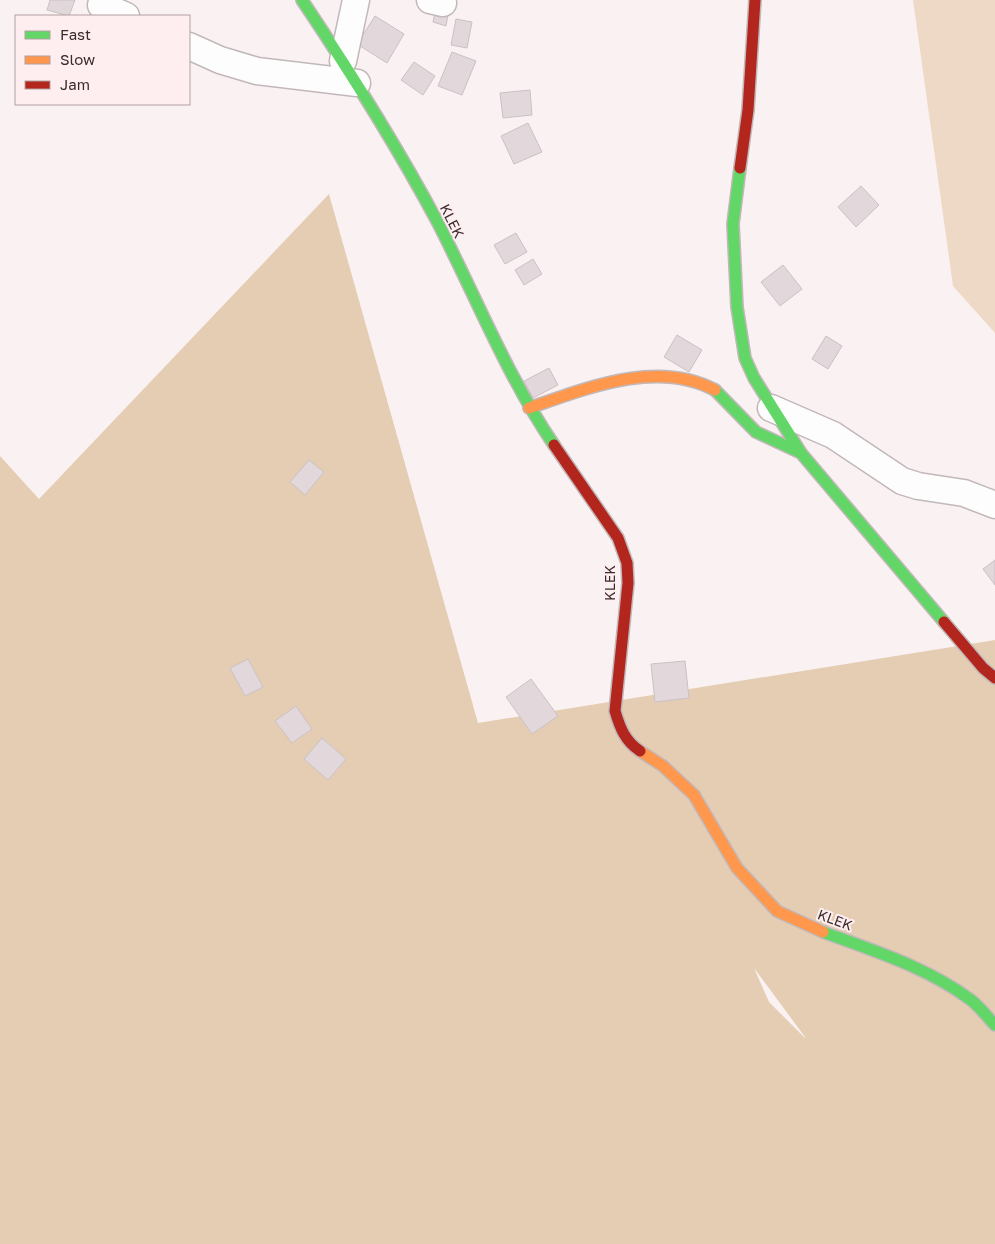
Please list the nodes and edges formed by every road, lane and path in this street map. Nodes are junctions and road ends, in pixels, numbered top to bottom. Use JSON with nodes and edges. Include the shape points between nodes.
{"nodes":[{"id":1,"x":302,"y":0,"type":"edge"},
{"id":2,"x":356,"y":0,"type":"edge"},
{"id":3,"x":755,"y":0,"type":"edge"},
{"id":4,"x":101,"y":4,"type":"dead end"},
{"id":5,"x":124,"y":15,"type":"edge"},
{"id":6,"x":190,"y":46,"type":"edge"},
{"id":7,"x":343,"y":61,"type":"junction"},
{"id":8,"x":357,"y":83,"type":"junction"},
{"id":9,"x":529,"y":408,"type":"junction"},
{"id":10,"x":772,"y":408,"type":"junction"},
{"id":11,"x":801,"y":453,"type":"junction"},
{"id":12,"x":995,"y":505,"type":"edge"},
{"id":13,"x":995,"y":678,"type":"edge"},
{"id":14,"x":995,"y":1025,"type":"edge"}],
"edges":[{"from":1,"to":7,"type":"street","name":"KLEK"},
{"from":2,"to":7,"type":"street"},
{"from":3,"to":10,"type":"street","via":[[748,110],[733,224],[734,272],[745,358]]},
{"from":4,"to":5,"type":"street"},
{"from":6,"to":8,"type":"street","via":[[257,71]]},
{"from":7,"to":8,"type":"street","name":"KLEK"},
{"from":8,"to":9,"type":"street","name":"KLEK","via":[[438,224]]},
{"from":9,"to":11,"type":"street","via":[[592,386],[641,377],[675,377],[705,383],[750,427],[768,439]]},
{"from":9,"to":14,"type":"street","name":"KLEK","via":[[613,530],[627,563],[628,584],[615,711],[629,744],[663,766],[694,795],[737,868],[777,911],[945,982],[972,1001]]},
{"from":10,"to":11,"type":"street"},
{"from":10,"to":12,"type":"street","via":[[833,435],[902,481],[964,493]]},
{"from":11,"to":13,"type":"street","via":[[983,668]]}]}
